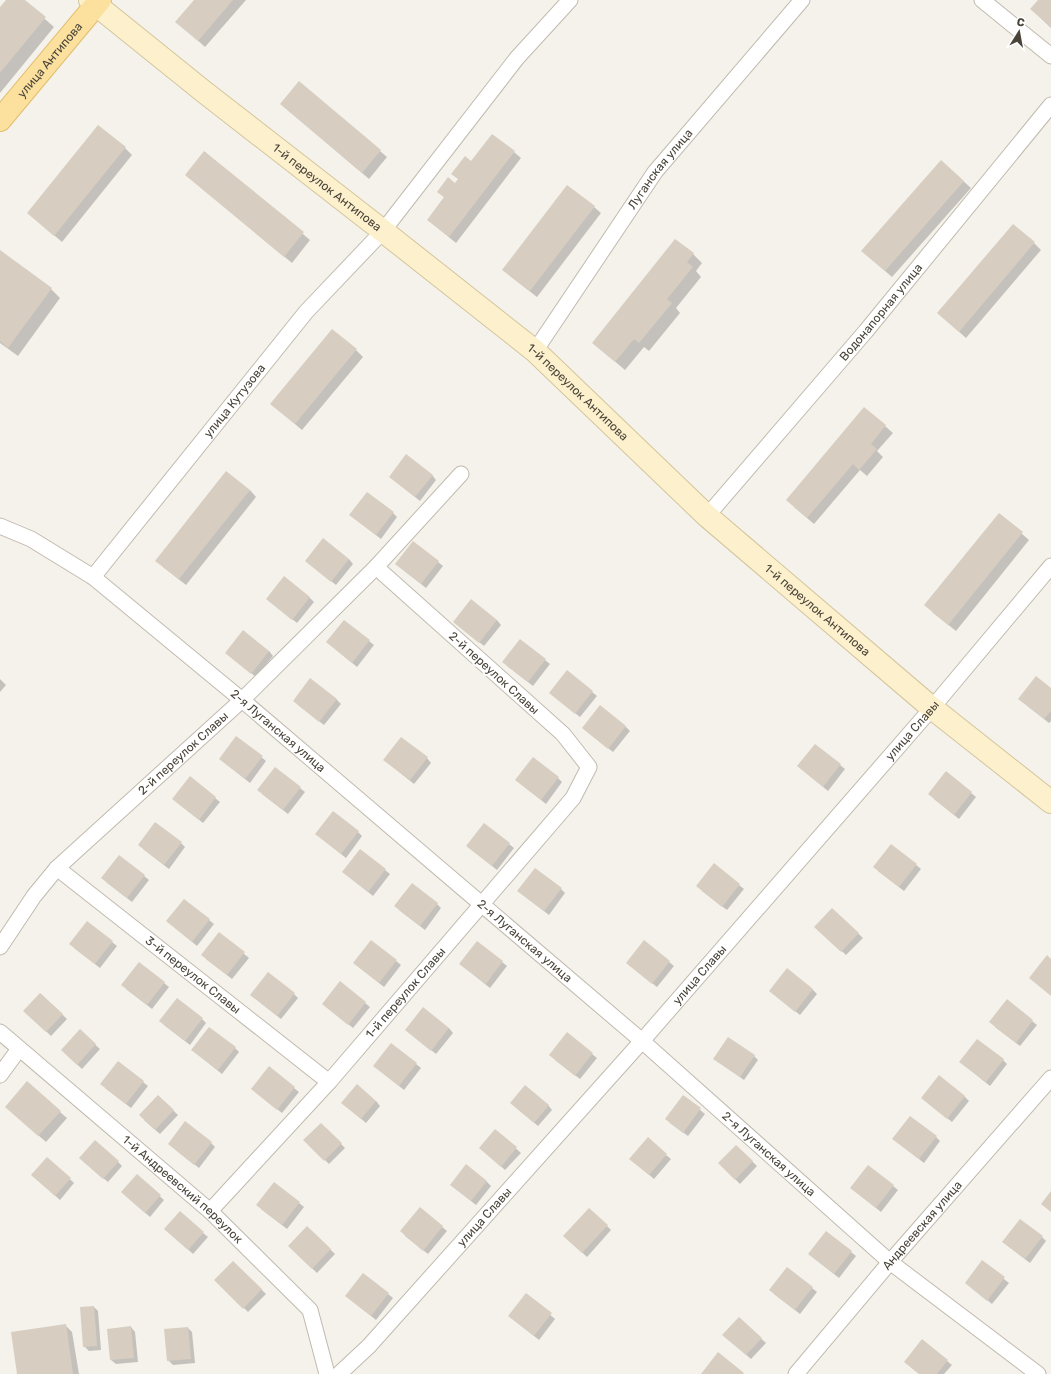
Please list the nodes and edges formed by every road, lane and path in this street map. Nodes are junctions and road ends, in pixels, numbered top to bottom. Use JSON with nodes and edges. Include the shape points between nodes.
{"nodes":[{"id":1,"x":570,"y":0,"type":"edge"},
{"id":2,"x":802,"y":0,"type":"edge"},
{"id":3,"x":982,"y":0,"type":"edge"},
{"id":4,"x":95,"y":2,"type":"edge"},
{"id":5,"x":1051,"y":56,"type":"edge"},
{"id":6,"x":1051,"y":105,"type":"edge"},
{"id":7,"x":0,"y":120,"type":"edge"},
{"id":8,"x":383,"y":231,"type":"junction"},
{"id":9,"x":535,"y":351,"type":"junction"},
{"id":10,"x":461,"y":474,"type":"dead end"},
{"id":11,"x":707,"y":516,"type":"junction"},
{"id":12,"x":0,"y":526,"type":"edge"},
{"id":13,"x":1051,"y":566,"type":"edge"},
{"id":14,"x":376,"y":568,"type":"junction"},
{"id":15,"x":93,"y":577,"type":"junction"},
{"id":16,"x":242,"y":700,"type":"junction"},
{"id":17,"x":932,"y":708,"type":"junction"},
{"id":18,"x":589,"y":767,"type":"joint"},
{"id":19,"x":1051,"y":802,"type":"edge"},
{"id":20,"x":57,"y":868,"type":"junction"},
{"id":21,"x":481,"y":904,"type":"junction"},
{"id":22,"x":0,"y":947,"type":"edge"},
{"id":23,"x":0,"y":1032,"type":"edge"},
{"id":24,"x":642,"y":1041,"type":"junction"},
{"id":25,"x":19,"y":1049,"type":"junction"},
{"id":26,"x":0,"y":1075,"type":"edge"},
{"id":27,"x":1051,"y":1078,"type":"edge"},
{"id":28,"x":329,"y":1082,"type":"junction"},
{"id":29,"x":210,"y":1211,"type":"junction"},
{"id":30,"x":890,"y":1262,"type":"junction"},
{"id":31,"x":326,"y":1374,"type":"edge"},
{"id":32,"x":339,"y":1374,"type":"edge"},
{"id":33,"x":796,"y":1374,"type":"edge"},
{"id":34,"x":1038,"y":1374,"type":"edge"}],
"edges":[{"from":1,"to":8,"type":"street","name":"улица Кутузова","via":[[517,58]]},
{"from":2,"to":9,"type":"street","name":"Луганская улица","via":[[654,172]]},
{"from":3,"to":5,"type":"street"},
{"from":4,"to":7,"type":"main road","name":"улица Антипова"},
{"from":4,"to":8,"type":"main road","name":"1-й переулок Антипова","via":[[203,91]]},
{"from":6,"to":11,"type":"street","name":"Водонапорная улица","via":[[866,331]]},
{"from":8,"to":9,"type":"main road","name":"1-й переулок Антипова"},
{"from":8,"to":15,"type":"street","name":"улица Кутузова","via":[[306,312]]},
{"from":9,"to":11,"type":"main road","name":"1-й переулок Антипова"},
{"from":10,"to":14,"type":"street","name":"2-й переулок Славы"},
{"from":11,"to":17,"type":"main road","name":"1-й переулок Антипова"},
{"from":12,"to":15,"type":"street","name":"2-я Луганская улица","via":[[32,539]]},
{"from":13,"to":17,"type":"street","name":"улица Славы"},
{"from":14,"to":16,"type":"street","name":"2-й переулок Славы"},
{"from":14,"to":18,"type":"street","name":"2-й переулок Славы","via":[[563,734]]},
{"from":15,"to":16,"type":"street","name":"2-я Луганская улица"},
{"from":16,"to":20,"type":"street","name":"2-й переулок Славы"},
{"from":16,"to":21,"type":"street","name":"2-я Луганская улица"},
{"from":17,"to":19,"type":"main road","name":"1-й переулок Антипова"},
{"from":17,"to":24,"type":"street","name":"улица Славы"},
{"from":18,"to":21,"type":"street","name":"1-й переулок Славы","via":[[573,798]]},
{"from":20,"to":22,"type":"street","name":"2-й переулок Славы","via":[[34,896]]},
{"from":20,"to":28,"type":"street","name":"3-й переулок Славы"},
{"from":21,"to":24,"type":"street","name":"2-я Луганская улица"},
{"from":21,"to":28,"type":"street","name":"1-й переулок Славы"},
{"from":23,"to":25,"type":"street","name":"1-й Андреевский переулок"},
{"from":24,"to":30,"type":"street","name":"2-я Луганская улица"},
{"from":24,"to":32,"type":"street","name":"улица Славы","via":[[369,1346]]},
{"from":25,"to":26,"type":"street"},
{"from":25,"to":29,"type":"street","name":"1-й Андреевский переулок"},
{"from":27,"to":30,"type":"street","name":"Андреевская улица"},
{"from":28,"to":29,"type":"street","name":"1-й переулок Славы"},
{"from":29,"to":31,"type":"street","name":"1-й Андреевский переулок","via":[[310,1310]]},
{"from":30,"to":33,"type":"street","name":"Андреевская улица"},
{"from":30,"to":34,"type":"street","name":"2-я Луганская улица"}]}
